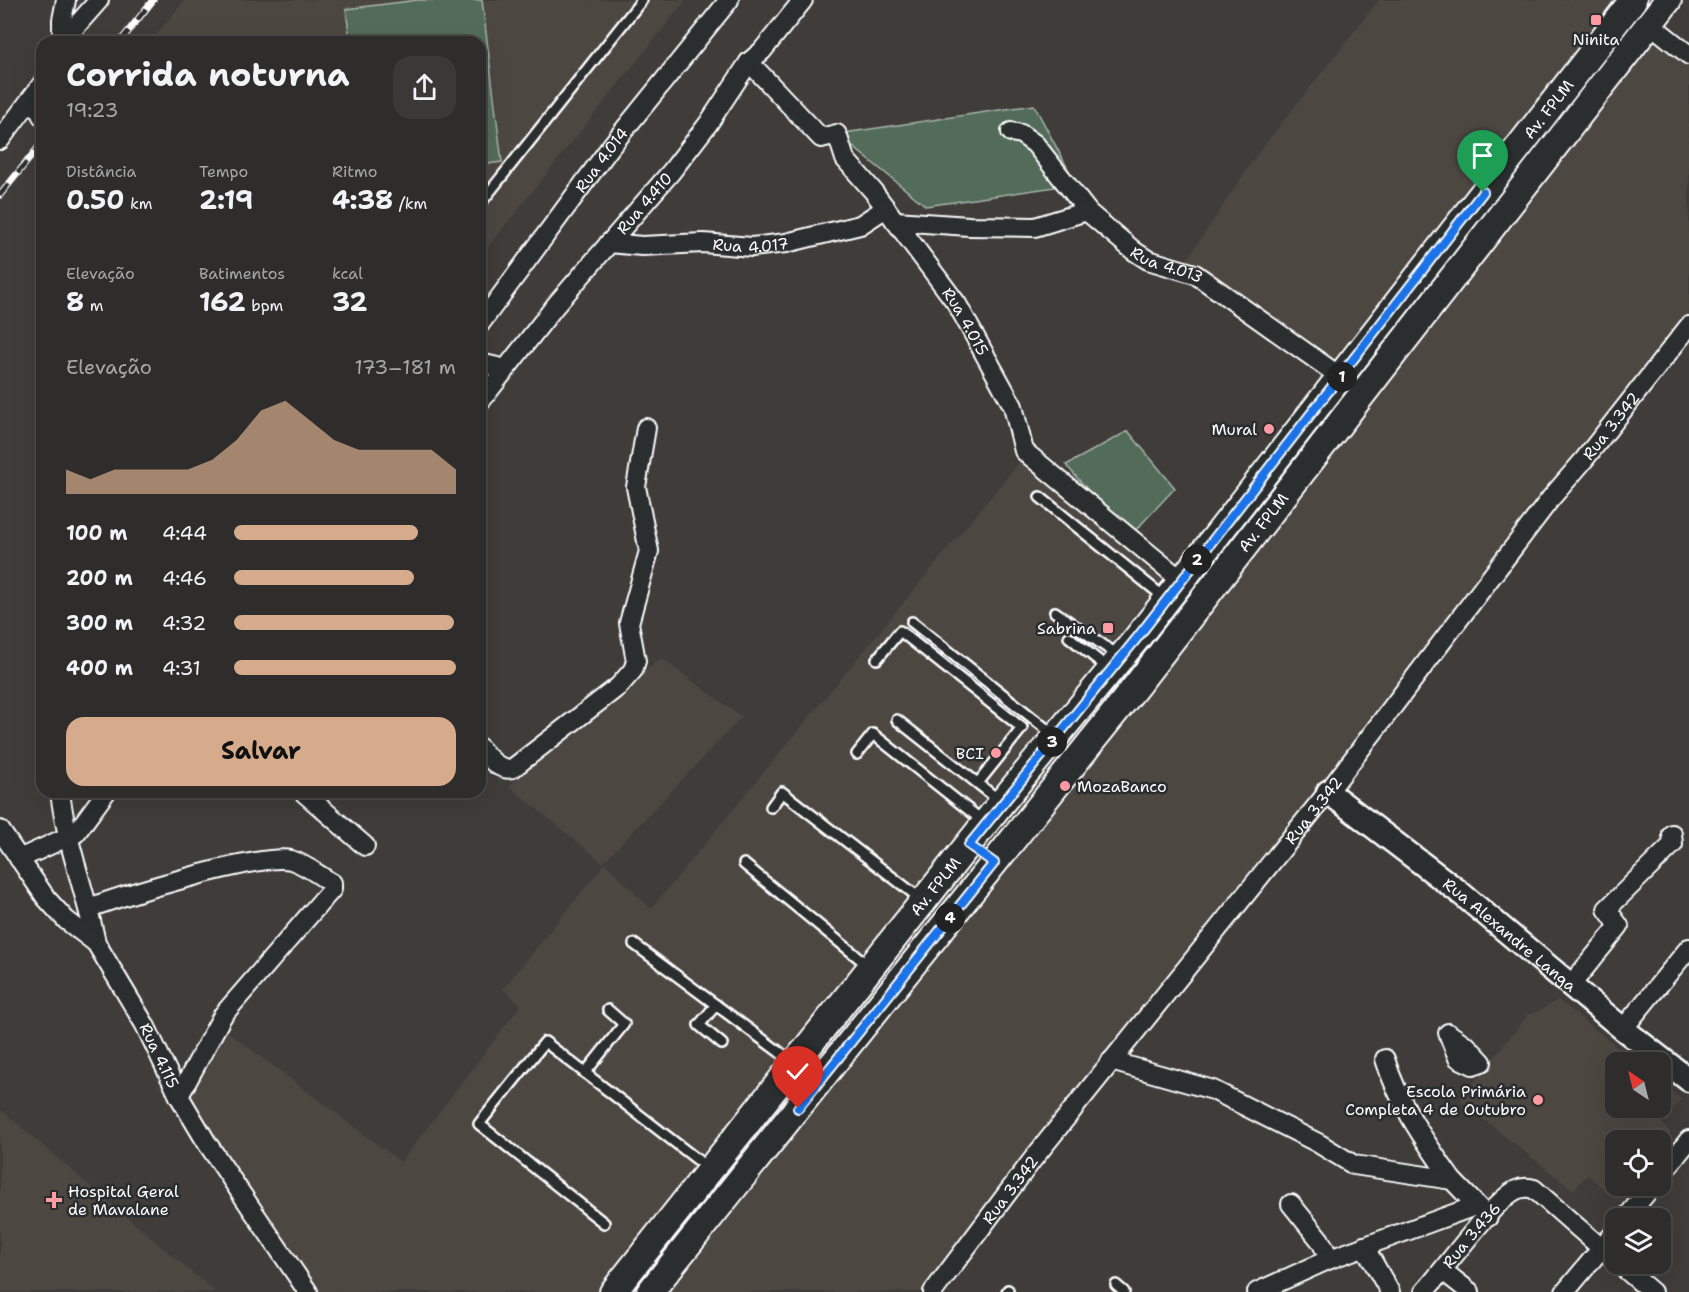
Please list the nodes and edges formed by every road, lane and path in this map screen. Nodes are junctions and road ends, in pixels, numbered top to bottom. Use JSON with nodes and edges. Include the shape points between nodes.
{"nodes":[{"id":1,"x":66,"y":0,"type":"edge"},
{"id":2,"x":99,"y":0,"type":"edge"},
{"id":3,"x":642,"y":0,"type":"edge"},
{"id":4,"x":729,"y":0,"type":"edge"},
{"id":5,"x":803,"y":0,"type":"edge"},
{"id":6,"x":1633,"y":0,"type":"edge"},
{"id":7,"x":1668,"y":0,"type":"edge"},
{"id":8,"x":1649,"y":23,"type":"junction"},
{"id":9,"x":62,"y":36,"type":"edge"},
{"id":10,"x":67,"y":36,"type":"edge"},
{"id":11,"x":1689,"y":55,"type":"edge"},
{"id":12,"x":749,"y":62,"type":"junction"},
{"id":13,"x":36,"y":93,"type":"edge"},
{"id":14,"x":1011,"y":132,"type":"dead end"},
{"id":15,"x":0,"y":140,"type":"edge"},
{"id":16,"x":486,"y":196,"type":"edge"},
{"id":17,"x":1087,"y":211,"type":"junction"},
{"id":18,"x":890,"y":215,"type":"junction"},
{"id":19,"x":609,"y":243,"type":"junction"},
{"id":20,"x":486,"y":316,"type":"edge"},
{"id":21,"x":1689,"y":326,"type":"edge"},
{"id":22,"x":486,"y":364,"type":"edge"},
{"id":23,"x":506,"y":369,"type":"junction"},
{"id":24,"x":1342,"y":378,"type":"junction"},
{"id":25,"x":486,"y":394,"type":"edge"},
{"id":26,"x":646,"y":428,"type":"dead end"},
{"id":27,"x":1040,"y":497,"type":"dead end"},
{"id":28,"x":1174,"y":590,"type":"junction"},
{"id":29,"x":1055,"y":612,"type":"dead end"},
{"id":30,"x":912,"y":622,"type":"dead end"},
{"id":31,"x":1069,"y":637,"type":"dead end"},
{"id":32,"x":877,"y":659,"type":"dead end"},
{"id":33,"x":1115,"y":663,"type":"junction"},
{"id":34,"x":897,"y":720,"type":"dead end"},
{"id":35,"x":1056,"y":736,"type":"junction"},
{"id":36,"x":486,"y":754,"type":"edge"},
{"id":37,"x":856,"y":754,"type":"dead end"},
{"id":38,"x":978,"y":783,"type":"junction"},
{"id":39,"x":1328,"y":792,"type":"junction"},
{"id":40,"x":61,"y":798,"type":"edge"},
{"id":41,"x":102,"y":798,"type":"edge"},
{"id":42,"x":310,"y":798,"type":"edge"},
{"id":43,"x":1002,"y":802,"type":"junction"},
{"id":44,"x":771,"y":807,"type":"dead end"},
{"id":45,"x":986,"y":823,"type":"junction"},
{"id":46,"x":0,"y":830,"type":"edge"},
{"id":47,"x":1672,"y":834,"type":"dead end"},
{"id":48,"x":68,"y":836,"type":"junction"},
{"id":49,"x":969,"y":845,"type":"junction"},
{"id":50,"x":365,"y":846,"type":"dead end"},
{"id":51,"x":19,"y":859,"type":"junction"},
{"id":52,"x":994,"y":863,"type":"junction"},
{"id":53,"x":744,"y":864,"type":"dead end"},
{"id":54,"x":924,"y":902,"type":"junction"},
{"id":55,"x":89,"y":908,"type":"junction"},
{"id":56,"x":96,"y":943,"type":"junction"},
{"id":57,"x":634,"y":944,"type":"dead end"},
{"id":58,"x":1689,"y":948,"type":"edge"},
{"id":59,"x":872,"y":968,"type":"junction"},
{"id":60,"x":1570,"y":986,"type":"junction"},
{"id":61,"x":716,"y":1005,"type":"junction"},
{"id":62,"x":608,"y":1010,"type":"dead end"},
{"id":63,"x":1623,"y":1029,"type":"junction"},
{"id":64,"x":722,"y":1044,"type":"dead end"},
{"id":65,"x":1385,"y":1059,"type":"dead end"},
{"id":66,"x":1111,"y":1062,"type":"junction"},
{"id":67,"x":795,"y":1063,"type":"junction"},
{"id":68,"x":585,"y":1073,"type":"junction"},
{"id":69,"x":1689,"y":1080,"type":"edge"},
{"id":70,"x":179,"y":1096,"type":"junction"},
{"id":71,"x":1689,"y":1140,"type":"edge"},
{"id":72,"x":1671,"y":1162,"type":"edge"},
{"id":73,"x":710,"y":1170,"type":"junction"},
{"id":74,"x":1452,"y":1180,"type":"junction"},
{"id":75,"x":1644,"y":1196,"type":"edge"},
{"id":76,"x":1291,"y":1204,"type":"dead end"},
{"id":77,"x":1634,"y":1208,"type":"edge"},
{"id":78,"x":1482,"y":1211,"type":"junction"},
{"id":79,"x":604,"y":1223,"type":"dead end"},
{"id":80,"x":1365,"y":1246,"type":"junction"},
{"id":81,"x":1605,"y":1251,"type":"edge"},
{"id":82,"x":1330,"y":1259,"type":"junction"},
{"id":83,"x":1605,"y":1262,"type":"edge"},
{"id":84,"x":1443,"y":1271,"type":"junction"},
{"id":85,"x":1631,"y":1274,"type":"edge"},
{"id":86,"x":1116,"y":1285,"type":"dead end"},
{"id":87,"x":308,"y":1292,"type":"edge"},
{"id":88,"x":613,"y":1292,"type":"edge"},
{"id":89,"x":650,"y":1292,"type":"edge"},
{"id":90,"x":933,"y":1292,"type":"edge"},
{"id":91,"x":1124,"y":1292,"type":"edge"},
{"id":92,"x":1257,"y":1292,"type":"edge"},
{"id":93,"x":1390,"y":1292,"type":"edge"},
{"id":94,"x":1424,"y":1292,"type":"edge"},
{"id":95,"x":1470,"y":1292,"type":"edge"},
{"id":96,"x":1565,"y":1292,"type":"edge"},
{"id":97,"x":1652,"y":1292,"type":"edge"}],
"edges":[{"from":1,"to":9,"type":"street"},
{"from":2,"to":10,"type":"street"},
{"from":3,"to":16,"type":"lane"},
{"from":4,"to":20,"type":"street","name":"Rua 4.014","via":[[612,146]]},
{"from":5,"to":12,"type":"street","name":"Rua 4.410"},
{"from":6,"to":24,"type":"main road","name":"Av. FPLM"},
{"from":7,"to":8,"type":"main road","name":"Av. FPLM"},
{"from":8,"to":11,"type":"street"},
{"from":8,"to":52,"type":"main road","name":"Av. FPLM"},
{"from":12,"to":18,"type":"street","name":"Rua 4.015","via":[[821,138],[837,134],[845,159]]},
{"from":12,"to":19,"type":"street","name":"Rua 4.410","via":[[671,172]]},
{"from":13,"to":15,"type":"street"},
{"from":14,"to":17,"type":"street","name":"Rua 4.013","via":[[1035,144]]},
{"from":17,"to":18,"type":"street","via":[[1035,227],[969,226]]},
{"from":17,"to":24,"type":"street","name":"Rua 4.013","via":[[1134,251],[1148,260],[1195,274]]},
{"from":18,"to":19,"type":"street","name":"Rua 4.017","via":[[786,243],[752,247]]},
{"from":18,"to":28,"type":"street","name":"Rua 4.015","via":[[970,325],[1013,406],[1024,451]]},
{"from":19,"to":23,"type":"street","name":"Rua 4.410"},
{"from":21,"to":39,"type":"street","name":"Rua 3.342","via":[[1544,507]]},
{"from":22,"to":23,"type":"street"},
{"from":23,"to":25,"type":"street","name":"Rua 4.410"},
{"from":24,"to":28,"type":"main road","name":"Av. FPLM"},
{"from":26,"to":36,"type":"street","via":[[636,487],[650,552],[629,622],[636,652],[633,670],[620,686],[513,768],[503,769]]},
{"from":27,"to":28,"type":"lane"},
{"from":28,"to":33,"type":"main road","name":"Av. FPLM"},
{"from":29,"to":33,"type":"lane"},
{"from":30,"to":35,"type":"lane"},
{"from":31,"to":33,"type":"lane"},
{"from":32,"to":38,"type":"lane","via":[[900,630],[1022,728]]},
{"from":33,"to":35,"type":"main road","name":"Av. FPLM"},
{"from":34,"to":38,"type":"lane"},
{"from":35,"to":43,"type":"main road","name":"Av. FPLM"},
{"from":37,"to":45,"type":"lane","via":[[873,734]]},
{"from":38,"to":43,"type":"lane"},
{"from":39,"to":60,"type":"street","name":"Rua Alexandre Langa","via":[[1458,891]]},
{"from":39,"to":66,"type":"street","name":"Rua 3.342"},
{"from":40,"to":48,"type":"street"},
{"from":41,"to":48,"type":"street","via":[[82,828]]},
{"from":42,"to":50,"type":"street"},
{"from":43,"to":45,"type":"main road","name":"Av. FPLM"},
{"from":44,"to":54,"type":"lane","via":[[782,792]]},
{"from":45,"to":49,"type":"main road","name":"Av. FPLM"},
{"from":46,"to":51,"type":"street","name":"Rua 4.115"},
{"from":47,"to":60,"type":"street","via":[[1673,844],[1660,859],[1606,909],[1619,927]]},
{"from":48,"to":51,"type":"street"},
{"from":48,"to":55,"type":"street"},
{"from":49,"to":52,"type":"main road"},
{"from":49,"to":54,"type":"main road","name":"Av. FPLM"},
{"from":51,"to":56,"type":"street","name":"Rua 4.115","via":[[66,920]]},
{"from":52,"to":89,"type":"main road","name":"Av. FPLM"},
{"from":53,"to":59,"type":"lane"},
{"from":54,"to":59,"type":"main road","name":"Av. FPLM"},
{"from":55,"to":56,"type":"street"},
{"from":55,"to":70,"type":"street","via":[[250,863],[293,861],[332,883],[332,889],[223,1015]]},
{"from":56,"to":70,"type":"street","name":"Rua 4.115","via":[[145,1025]]},
{"from":57,"to":61,"type":"lane"},
{"from":58,"to":63,"type":"street"},
{"from":59,"to":67,"type":"main road","name":"Av. FPLM"},
{"from":60,"to":63,"type":"street","name":"Rua Alexandre Langa"},
{"from":61,"to":64,"type":"lane","via":[[699,1024]]},
{"from":61,"to":67,"type":"lane"},
{"from":62,"to":68,"type":"lane","via":[[624,1024]]},
{"from":63,"to":69,"type":"street","name":"Rua Alexandre Langa"},
{"from":65,"to":74,"type":"street","via":[[1406,1112]]},
{"from":66,"to":74,"type":"street","via":[[1213,1090],[1354,1165]]},
{"from":66,"to":90,"type":"street","name":"Rua 3.342"},
{"from":67,"to":73,"type":"main road","name":"Av. FPLM"},
{"from":68,"to":73,"type":"lane"},
{"from":68,"to":79,"type":"lane","via":[[544,1042],[479,1124]]},
{"from":70,"to":87,"type":"street","name":"Rua 4.115"},
{"from":71,"to":72,"type":"street"},
{"from":73,"to":88,"type":"main road","name":"Av. FPLM"},
{"from":74,"to":78,"type":"street"},
{"from":75,"to":77,"type":"street"},
{"from":76,"to":82,"type":"street"},
{"from":78,"to":80,"type":"street"},
{"from":78,"to":81,"type":"street","name":"Rua 3.436","via":[[1515,1191],[1534,1189]]},
{"from":78,"to":84,"type":"street","name":"Rua 3.436"},
{"from":80,"to":82,"type":"street"},
{"from":80,"to":93,"type":"street"},
{"from":82,"to":92,"type":"street"},
{"from":83,"to":96,"type":"street"},
{"from":84,"to":94,"type":"street","name":"Rua 3.436"},
{"from":84,"to":95,"type":"street"},
{"from":85,"to":97,"type":"street"},
{"from":86,"to":91,"type":"lane"}]}
